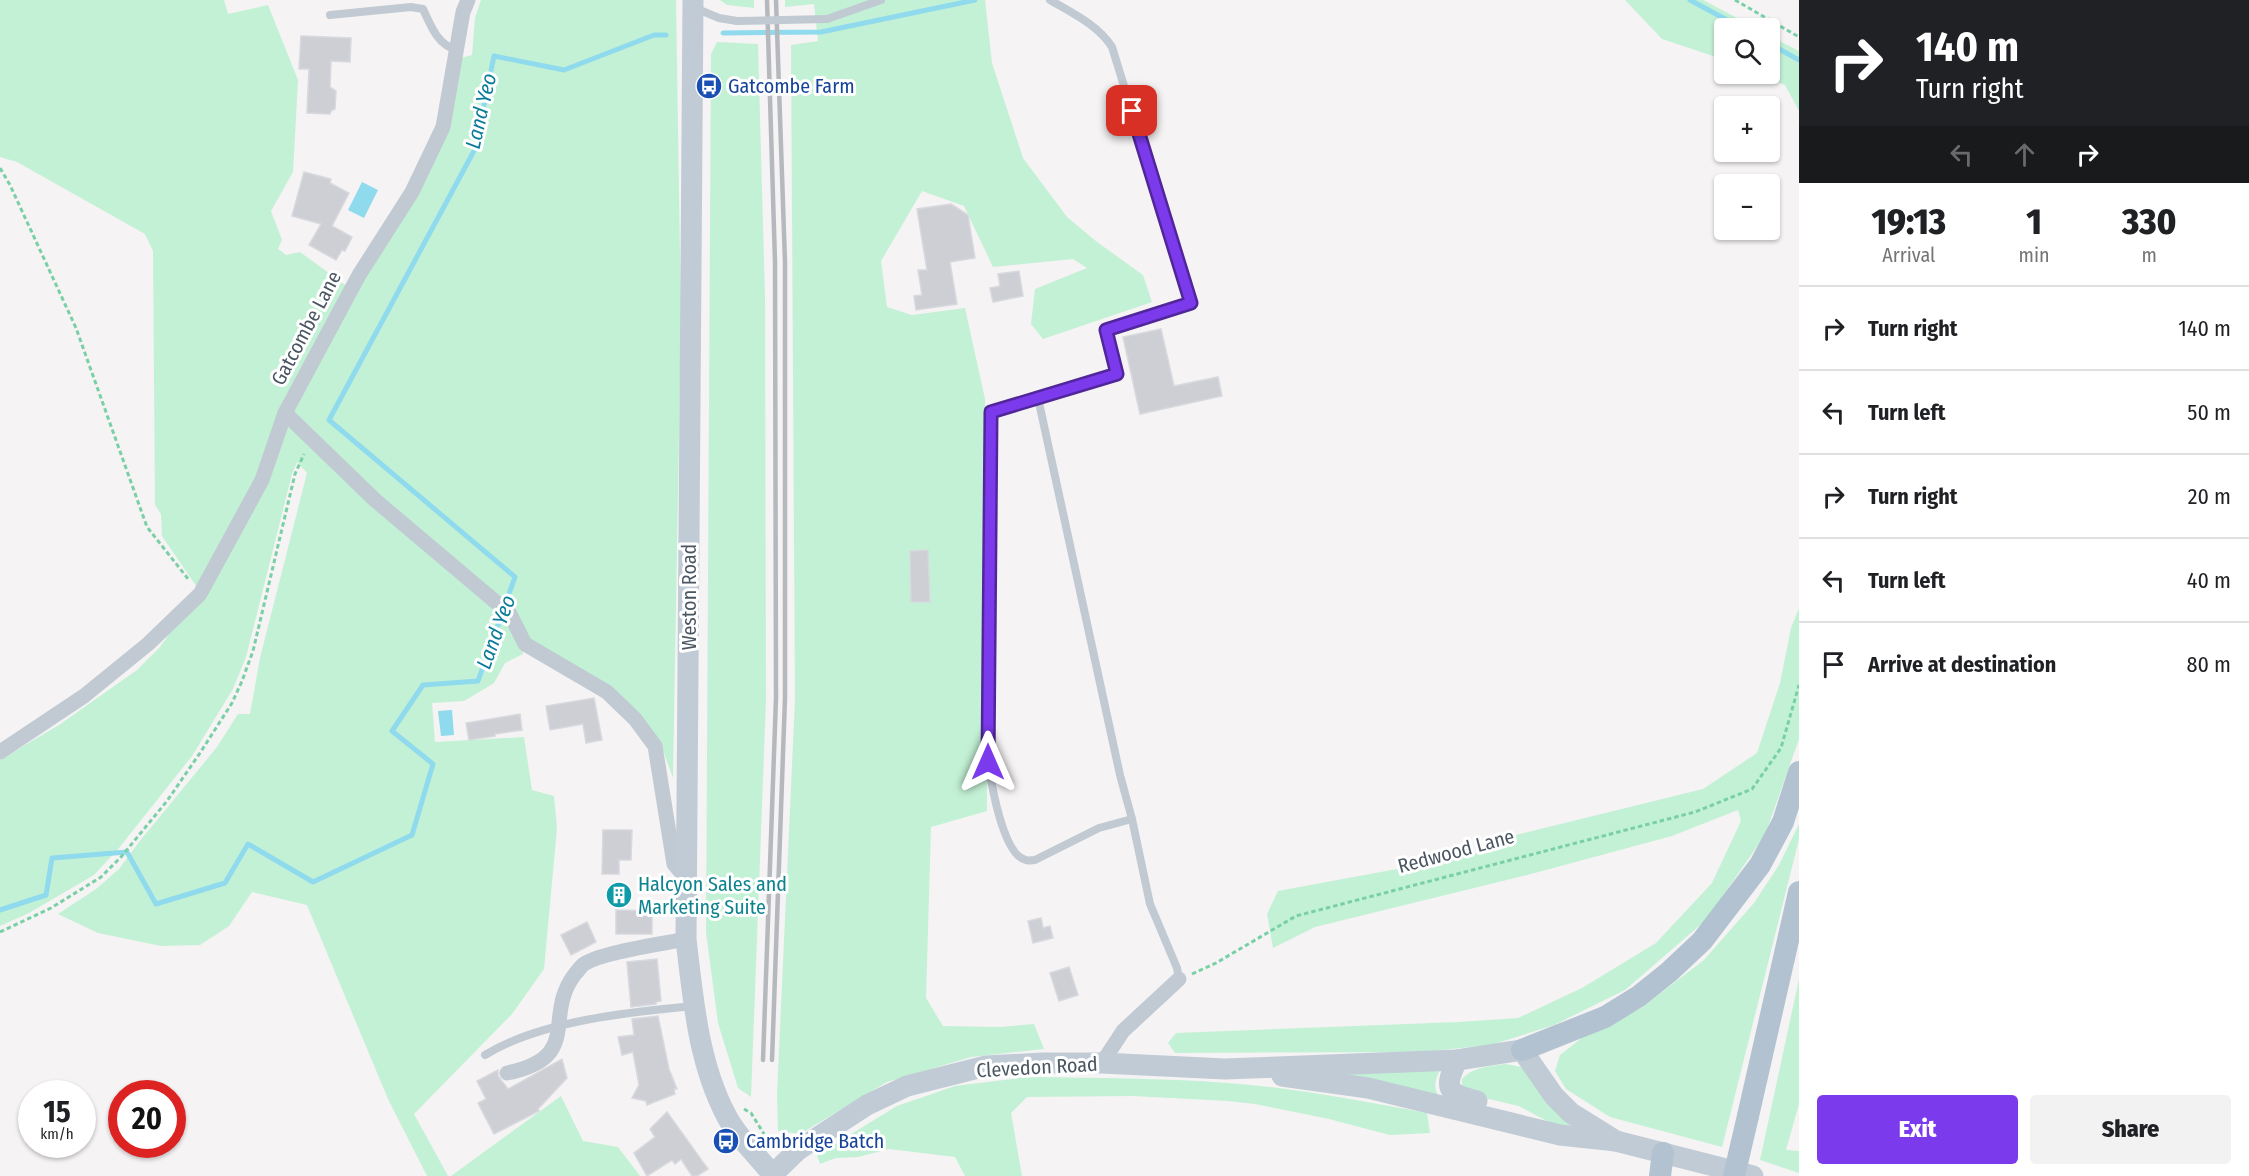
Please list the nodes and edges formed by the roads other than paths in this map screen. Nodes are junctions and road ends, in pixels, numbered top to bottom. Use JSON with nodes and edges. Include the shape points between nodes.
{"nodes":[{"id":1,"x":468,"y":0,"type":"edge"},
{"id":2,"x":881,"y":0,"type":"edge"},
{"id":3,"x":1050,"y":0,"type":"edge"},
{"id":4,"x":693,"y":4,"type":"edge"},
{"id":5,"x":330,"y":15,"type":"dead end"},
{"id":6,"x":456,"y":50,"type":"junction"},
{"id":7,"x":1038,"y":398,"type":"junction"},
{"id":8,"x":285,"y":413,"type":"junction"},
{"id":9,"x":0,"y":752,"type":"edge"},
{"id":10,"x":1799,"y":772,"type":"edge"},
{"id":11,"x":1132,"y":819,"type":"junction"},
{"id":12,"x":686,"y":878,"type":"junction"},
{"id":13,"x":1799,"y":892,"type":"edge"},
{"id":14,"x":686,"y":939,"type":"junction"},
{"id":15,"x":1179,"y":980,"type":"joint"},
{"id":16,"x":694,"y":1006,"type":"junction"},
{"id":17,"x":560,"y":1027,"type":"junction"},
{"id":18,"x":1522,"y":1050,"type":"junction"},
{"id":19,"x":485,"y":1055,"type":"dead end"},
{"id":20,"x":1457,"y":1060,"type":"junction"},
{"id":21,"x":1102,"y":1064,"type":"junction"},
{"id":22,"x":1225,"y":1069,"type":"junction"},
{"id":23,"x":507,"y":1073,"type":"dead end"},
{"id":24,"x":1560,"y":1135,"type":"junction"},
{"id":25,"x":1616,"y":1141,"type":"junction"},
{"id":26,"x":1664,"y":1153,"type":"junction"},
{"id":27,"x":772,"y":1175,"type":"edge"},
{"id":28,"x":1660,"y":1176,"type":"edge"},
{"id":29,"x":1734,"y":1176,"type":"edge"},
{"id":30,"x":1753,"y":1176,"type":"edge"}],
"edges":[{"from":1,"to":6,"type":"street","name":"Gatcombe Lane"},
{"from":2,"to":4,"type":"lane","bridge":true,"via":[[827,19],[737,21],[719,18]]},
{"from":3,"to":7,"type":"lane","via":[[1095,27],[1112,47],[1191,303],[1106,330],[1117,374]]},
{"from":4,"to":12,"type":"main road","name":"Weston Road"},
{"from":5,"to":6,"type":"lane","via":[[423,9],[435,35],[445,47]]},
{"from":6,"to":8,"type":"street","name":"Gatcombe Lane","via":[[443,127],[412,192],[359,275]]},
{"from":7,"to":11,"type":"lane"},
{"from":7,"to":11,"type":"lane","via":[[991,412],[988,762],[992,790],[1009,844],[1025,861],[1035,860],[1100,828]]},
{"from":8,"to":9,"type":"street","via":[[262,480],[200,594],[148,644],[84,696]]},
{"from":8,"to":12,"type":"street","name":"Gatcombe Lane","via":[[375,500],[504,609],[525,644],[607,692],[635,719],[655,746],[674,864]]},
{"from":10,"to":18,"type":"main road","via":[[1783,822],[1760,865],[1702,941],[1639,996],[1605,1017]]},
{"from":11,"to":15,"type":"lane","via":[[1150,904]]},
{"from":12,"to":14,"type":"main road","name":"Weston Road"},
{"from":13,"to":29,"type":"main road","bridge":true},
{"from":14,"to":16,"type":"main road","name":"Weston Road"},
{"from":14,"to":17,"type":"street","via":[[583,964],[568,983]]},
{"from":15,"to":21,"type":"street","via":[[1123,1031]]},
{"from":16,"to":17,"type":"lane"},
{"from":16,"to":27,"type":"main road","name":"Weston Road","via":[[707,1068],[726,1116]]},
{"from":17,"to":19,"type":"lane","via":[[504,1043]]},
{"from":17,"to":23,"type":"street","via":[[556,1043],[543,1060]]},
{"from":18,"to":20,"type":"main road","name":"Clevedon Road"},
{"from":18,"to":25,"type":"main road","name":"Clevedon Road","via":[[1554,1096],[1572,1113]]},
{"from":20,"to":22,"type":"main road","name":"Clevedon Road"},
{"from":20,"to":24,"type":"main road","name":"Clevedon Road","via":[[1448,1085],[1455,1095],[1514,1112]]},
{"from":21,"to":22,"type":"main road","name":"Clevedon Road"},
{"from":21,"to":27,"type":"main road","name":"Clevedon Road","via":[[986,1066],[907,1086],[867,1105],[798,1150]]},
{"from":22,"to":24,"type":"main road","name":"Clevedon Road","via":[[1368,1088]]},
{"from":24,"to":25,"type":"main road","name":"Clevedon Road"},
{"from":25,"to":26,"type":"main road","name":"Clevedon Road"},
{"from":26,"to":28,"type":"main road"},
{"from":26,"to":30,"type":"main road","name":"Clevedon Road"}]}
